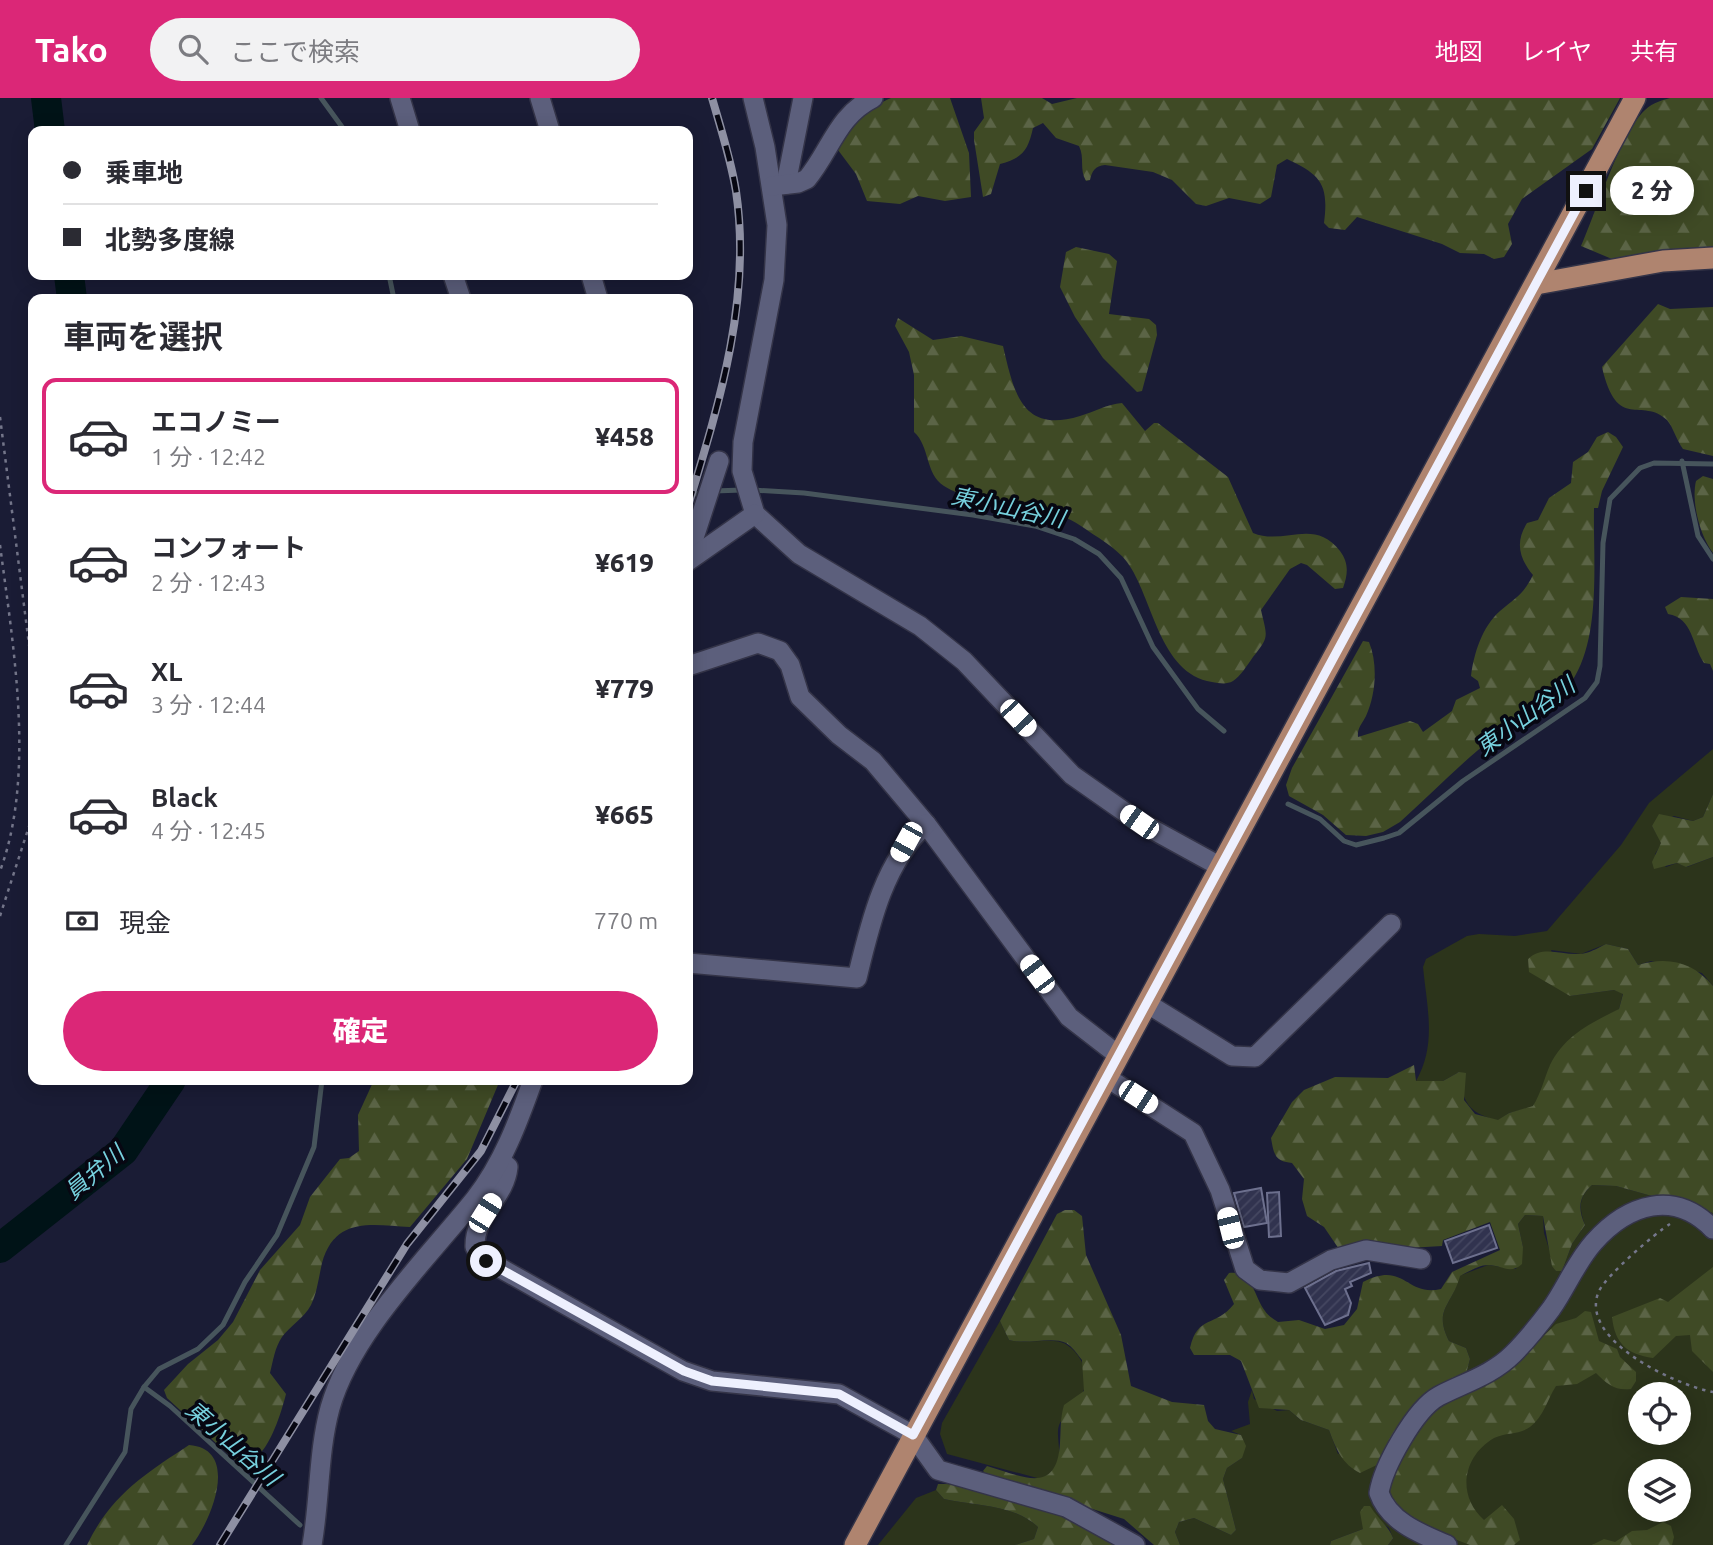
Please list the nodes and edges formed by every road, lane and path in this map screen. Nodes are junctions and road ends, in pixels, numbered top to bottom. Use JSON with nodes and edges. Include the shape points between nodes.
{"nodes":[{"id":1,"x":400,"y":98,"type":"edge"},
{"id":2,"x":540,"y":98,"type":"edge"},
{"id":3,"x":803,"y":98,"type":"edge"},
{"id":4,"x":873,"y":98,"type":"edge"},
{"id":5,"x":1635,"y":98,"type":"edge"},
{"id":6,"x":757,"y":99,"type":"edge"},
{"id":7,"x":408,"y":126,"type":"edge"},
{"id":8,"x":548,"y":126,"type":"edge"},
{"id":9,"x":779,"y":185,"type":"junction"},
{"id":10,"x":1713,"y":258,"type":"edge"},
{"id":11,"x":1536,"y":284,"type":"junction"},
{"id":12,"x":0,"y":416,"type":"edge"},
{"id":13,"x":716,"y":470,"type":"dead end"},
{"id":14,"x":752,"y":507,"type":"junction"},
{"id":15,"x":693,"y":543,"type":"edge"},
{"id":16,"x":0,"y":545,"type":"edge"},
{"id":17,"x":693,"y":555,"type":"edge"},
{"id":18,"x":28,"y":637,"type":"edge"},
{"id":19,"x":693,"y":664,"type":"edge"},
{"id":20,"x":926,"y":824,"type":"junction"},
{"id":21,"x":28,"y":829,"type":"edge"},
{"id":22,"x":1221,"y":867,"type":"junction"},
{"id":23,"x":0,"y":871,"type":"edge"},
{"id":24,"x":0,"y":916,"type":"edge"},
{"id":25,"x":1391,"y":924,"type":"dead end"},
{"id":26,"x":693,"y":963,"type":"edge"},
{"id":27,"x":1148,"y":1004,"type":"junction"},
{"id":28,"x":1118,"y":1055,"type":"junction"},
{"id":29,"x":1106,"y":1077,"type":"junction"},
{"id":30,"x":531,"y":1085,"type":"edge"},
{"id":31,"x":500,"y":1161,"type":"junction"},
{"id":32,"x":1708,"y":1223,"type":"edge"},
{"id":33,"x":1421,"y":1259,"type":"dead end"},
{"id":34,"x":1713,"y":1392,"type":"edge"},
{"id":35,"x":913,"y":1435,"type":"junction"},
{"id":36,"x":312,"y":1545,"type":"edge"},
{"id":37,"x":855,"y":1545,"type":"edge"},
{"id":38,"x":1135,"y":1545,"type":"edge"},
{"id":39,"x":1447,"y":1545,"type":"edge"}],
"edges":[{"from":1,"to":7,"type":"street"},
{"from":2,"to":8,"type":"street"},
{"from":3,"to":9,"type":"street"},
{"from":4,"to":9,"type":"street","via":[[840,124],[807,179]]},
{"from":5,"to":11,"type":"main road"},
{"from":6,"to":9,"type":"street"},
{"from":9,"to":14,"type":"street","via":[[774,280],[743,442],[742,471]]},
{"from":10,"to":11,"type":"main road","via":[[1663,261]]},
{"from":11,"to":22,"type":"main road"},
{"from":12,"to":18,"type":"path"},
{"from":13,"to":15,"type":"street"},
{"from":14,"to":17,"type":"street"},
{"from":14,"to":22,"type":"street","via":[[774,535],[799,554],[920,626],[964,661],[1072,775],[1139,822]]},
{"from":16,"to":23,"type":"path","via":[[15,654],[18,719],[16,815]]},
{"from":19,"to":20,"type":"street","via":[[758,643],[780,650],[800,697],[873,761]]},
{"from":20,"to":26,"type":"street","via":[[906,842],[888,876],[857,978]]},
{"from":20,"to":28,"type":"street","via":[[1069,1017]]},
{"from":21,"to":24,"type":"path"},
{"from":22,"to":27,"type":"main road"},
{"from":25,"to":27,"type":"street","via":[[1255,1057],[1231,1055]]},
{"from":27,"to":28,"type":"main road"},
{"from":28,"to":29,"type":"main road"},
{"from":29,"to":33,"type":"street","via":[[1194,1133],[1220,1190],[1245,1269],[1260,1280],[1289,1283],[1331,1260],[1366,1250]]},
{"from":29,"to":35,"type":"main road"},
{"from":30,"to":31,"type":"street"},
{"from":31,"to":35,"type":"street","via":[[508,1167],[507,1179],[474,1230],[475,1247],[486,1261],[684,1371],[712,1381],[839,1394]]},
{"from":31,"to":36,"type":"street","via":[[476,1198],[408,1277],[355,1354],[330,1407]]},
{"from":32,"to":34,"type":"path","via":[[1669,1224],[1657,1232],[1603,1285],[1598,1310],[1611,1339],[1626,1354]]},
{"from":32,"to":39,"type":"street","via":[[1668,1204],[1656,1204],[1608,1228],[1593,1243],[1551,1310],[1510,1357],[1472,1382],[1436,1397],[1423,1409],[1394,1453],[1378,1493],[1391,1514]]},
{"from":35,"to":37,"type":"main road"},
{"from":35,"to":38,"type":"street","via":[[938,1470],[1066,1507]]}]}
